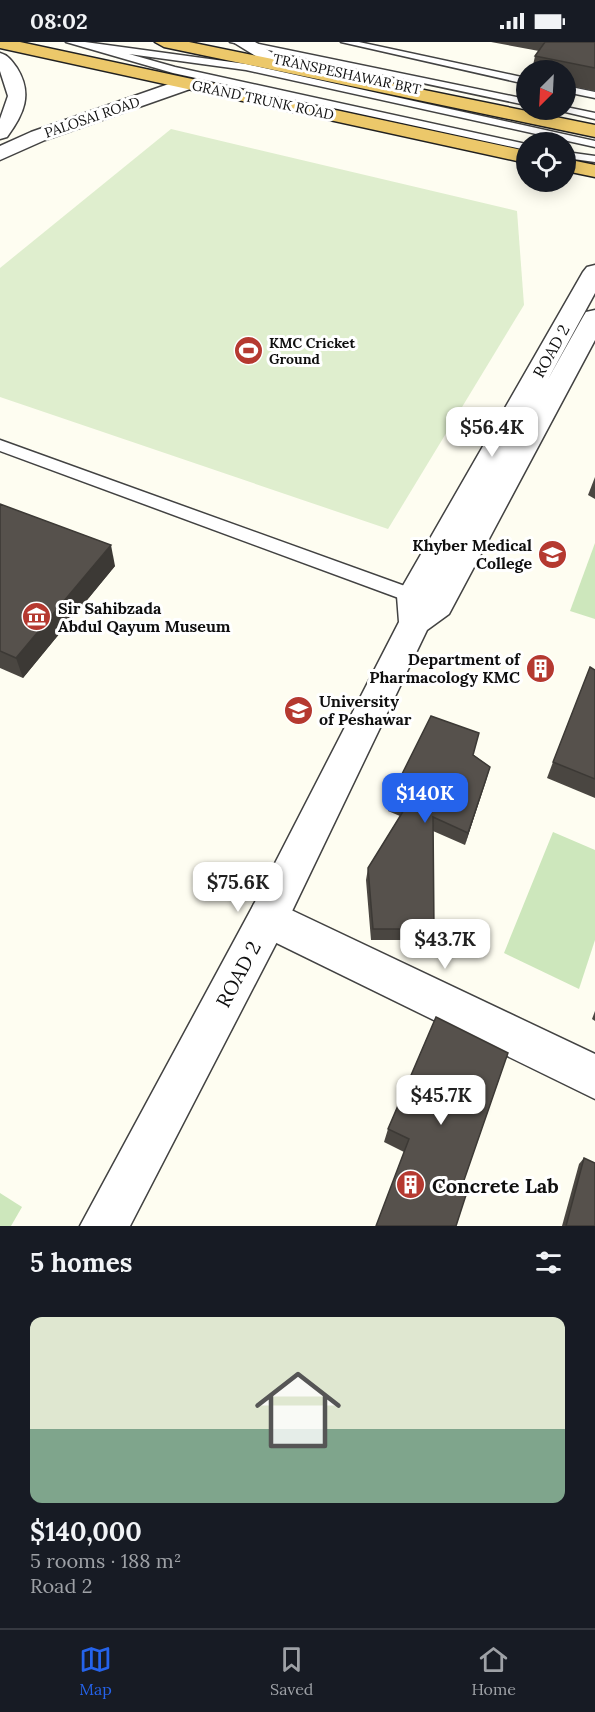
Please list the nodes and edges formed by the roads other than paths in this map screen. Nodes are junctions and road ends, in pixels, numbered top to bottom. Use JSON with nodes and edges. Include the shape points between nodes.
{"nodes":[{"id":1,"x":71,"y":42,"type":"edge"},
{"id":2,"x":164,"y":42,"type":"edge"},
{"id":3,"x":240,"y":42,"type":"edge"},
{"id":4,"x":346,"y":42,"type":"edge"},
{"id":5,"x":0,"y":43,"type":"edge"},
{"id":6,"x":91,"y":46,"type":"junction"},
{"id":7,"x":0,"y":58,"type":"edge"},
{"id":8,"x":284,"y":66,"type":"junction"},
{"id":9,"x":516,"y":79,"type":"edge"},
{"id":10,"x":186,"y":84,"type":"junction"},
{"id":11,"x":576,"y":91,"type":"edge"},
{"id":12,"x":595,"y":95,"type":"edge"},
{"id":13,"x":516,"y":100,"type":"edge"},
{"id":14,"x":576,"y":113,"type":"edge"},
{"id":15,"x":595,"y":116,"type":"edge"},
{"id":16,"x":595,"y":131,"type":"edge"},
{"id":17,"x":0,"y":133,"type":"edge"},
{"id":18,"x":595,"y":144,"type":"edge"},
{"id":19,"x":516,"y":145,"type":"edge"},
{"id":20,"x":0,"y":154,"type":"edge"},
{"id":21,"x":516,"y":155,"type":"edge"},
{"id":22,"x":576,"y":156,"type":"edge"},
{"id":23,"x":595,"y":159,"type":"edge"},
{"id":24,"x":576,"y":167,"type":"edge"},
{"id":25,"x":595,"y":171,"type":"edge"},
{"id":26,"x":595,"y":272,"type":"edge"},
{"id":27,"x":595,"y":317,"type":"edge"},
{"id":28,"x":0,"y":445,"type":"edge"},
{"id":29,"x":422,"y":608,"type":"junction"},
{"id":30,"x":268,"y":918,"type":"junction"},
{"id":31,"x":595,"y":1077,"type":"edge"},
{"id":32,"x":104,"y":1226,"type":"edge"}],
"edges":[{"from":1,"to":6,"type":"lane","name":"TRANSPESHAWAR BRT"},
{"from":2,"to":8,"type":"highway"},
{"from":3,"to":8,"type":"street"},
{"from":3,"to":13,"type":"lane"},
{"from":4,"to":9,"type":"lane"},
{"from":5,"to":10,"type":"highway","name":"GRAND TRUNK ROAD"},
{"from":6,"to":18,"type":"lane","name":"TRANSPESHAWAR BRT","via":[[246,67]]},
{"from":6,"to":19,"type":"lane","name":"TRANSPESHAWAR BRT","via":[[173,70]]},
{"from":7,"to":17,"type":"street","via":[[15,81],[18,103]]},
{"from":8,"to":16,"type":"highway"},
{"from":10,"to":20,"type":"street","name":"PALOSAI ROAD","via":[[38,136]]},
{"from":10,"to":21,"type":"highway","name":"GRAND TRUNK ROAD"},
{"from":11,"to":12,"type":"lane"},
{"from":14,"to":15,"type":"lane"},
{"from":22,"to":23,"type":"lane"},
{"from":24,"to":25,"type":"highway"},
{"from":26,"to":29,"type":"street","name":"ROAD 2"},
{"from":27,"to":29,"type":"street","name":"ROAD 2"},
{"from":28,"to":29,"type":"lane"},
{"from":29,"to":30,"type":"street","name":"ROAD 2"},
{"from":30,"to":31,"type":"street"},
{"from":30,"to":32,"type":"street","name":"ROAD 2"}]}
